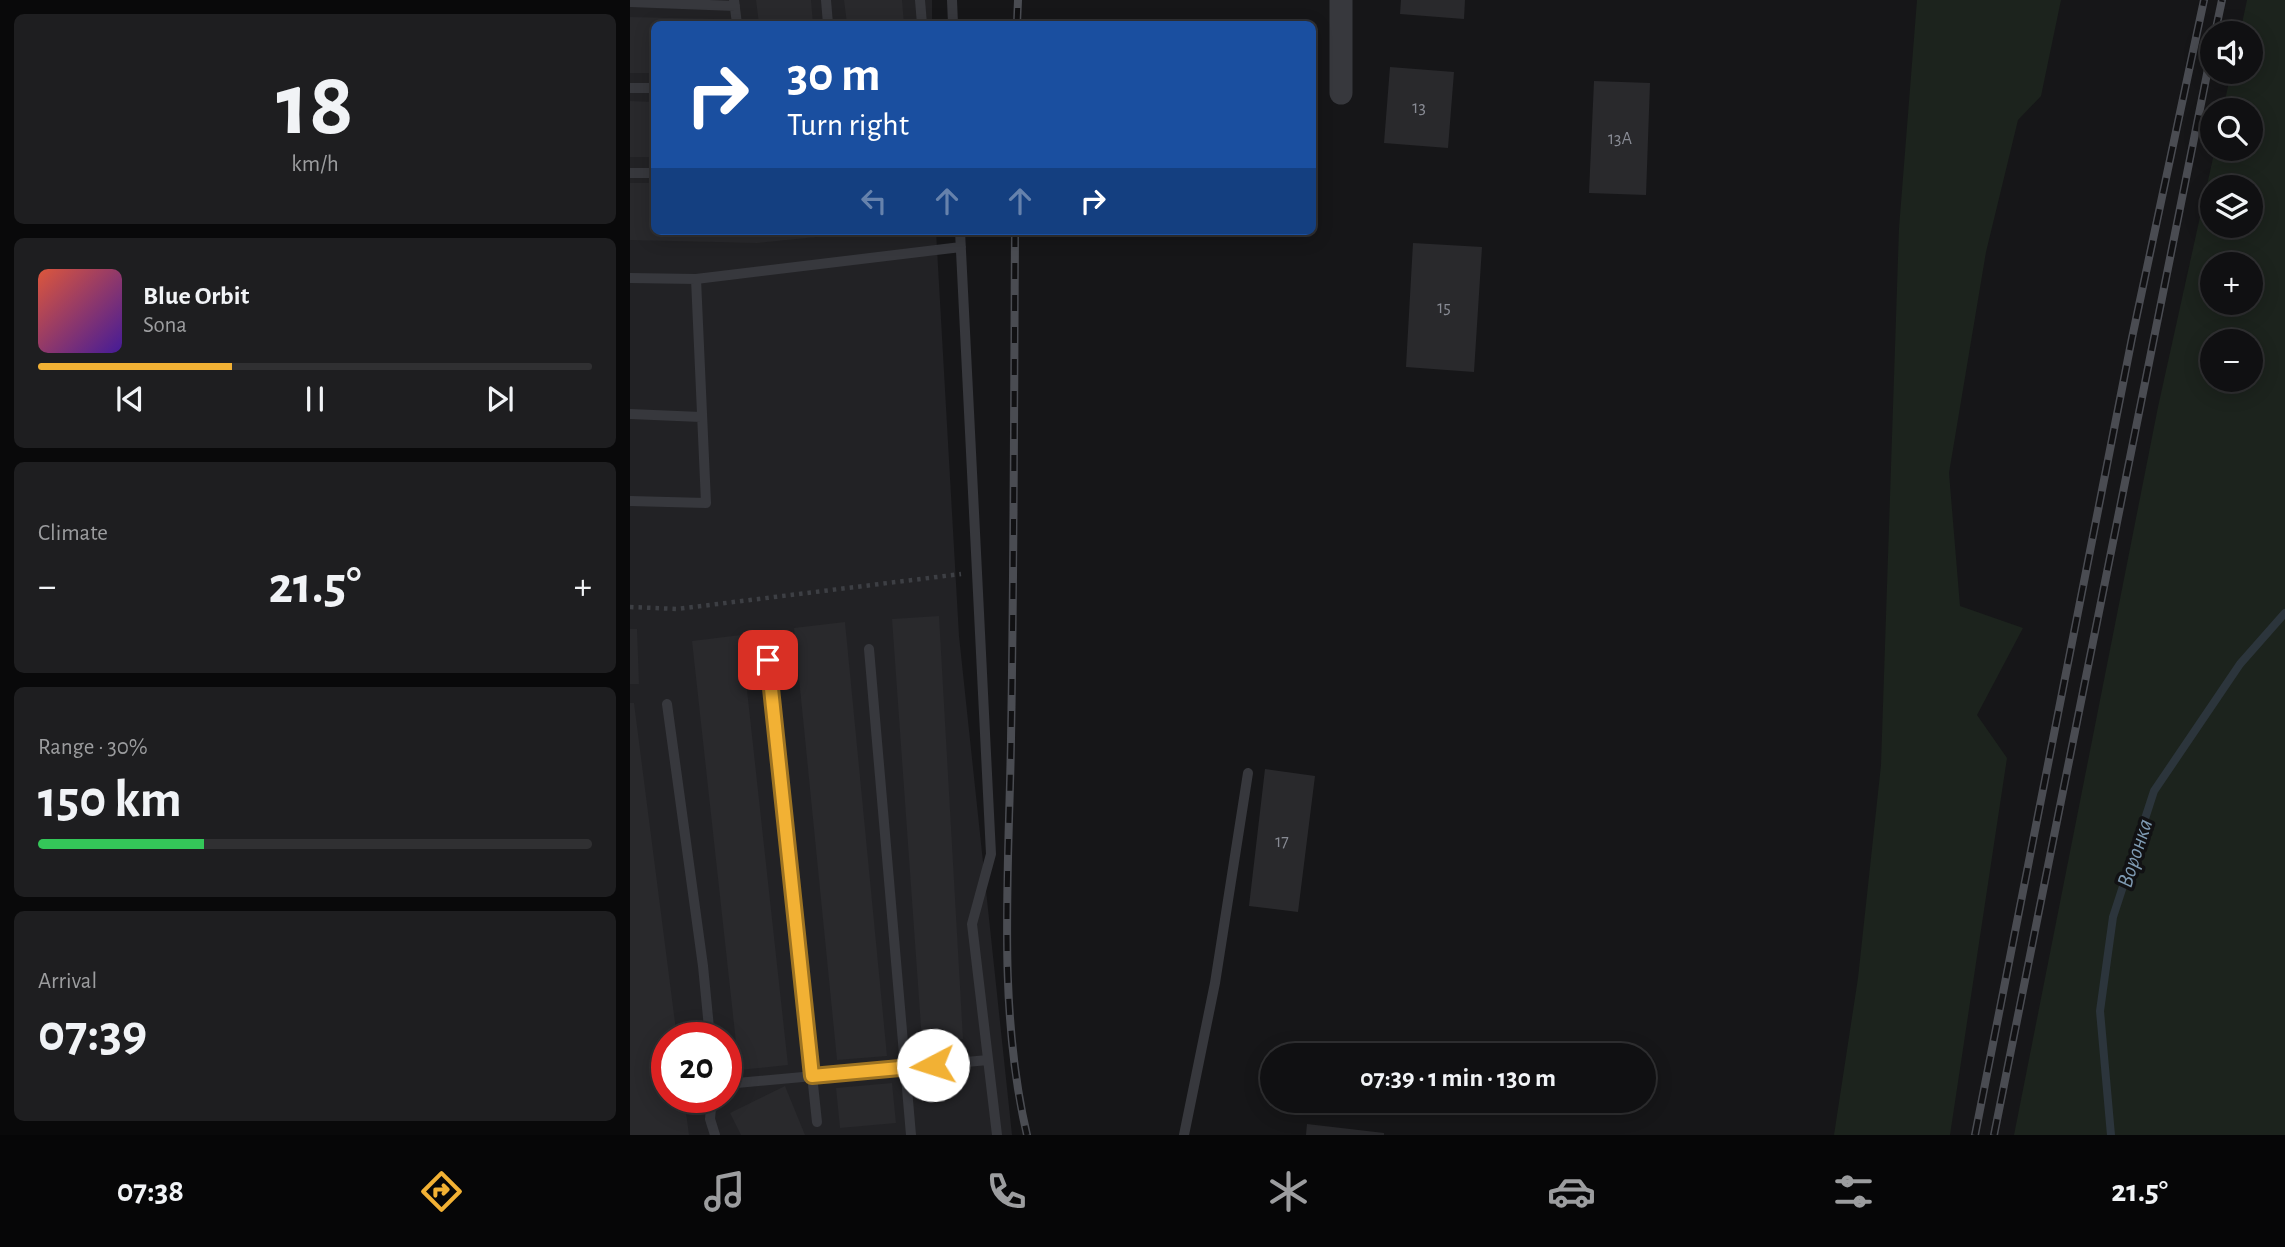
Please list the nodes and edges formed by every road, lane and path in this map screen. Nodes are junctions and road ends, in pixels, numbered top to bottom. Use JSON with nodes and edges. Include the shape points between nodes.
{"nodes":[{"id":1,"x":826,"y":0,"type":"edge"},
{"id":2,"x":920,"y":0,"type":"edge"},
{"id":3,"x":952,"y":0,"type":"edge"},
{"id":4,"x":1341,"y":0,"type":"edge"},
{"id":5,"x":630,"y":2,"type":"edge"},
{"id":6,"x":735,"y":3,"type":"edge"},
{"id":7,"x":737,"y":21,"type":"edge"},
{"id":8,"x":828,"y":21,"type":"edge"},
{"id":9,"x":922,"y":21,"type":"edge"},
{"id":10,"x":953,"y":21,"type":"edge"},
{"id":11,"x":630,"y":88,"type":"edge"},
{"id":12,"x":651,"y":88,"type":"edge"},
{"id":13,"x":1341,"y":93,"type":"dead end"},
{"id":14,"x":630,"y":173,"type":"edge"},
{"id":15,"x":651,"y":173,"type":"edge"},
{"id":16,"x":960,"y":235,"type":"edge"},
{"id":17,"x":961,"y":247,"type":"junction"},
{"id":18,"x":630,"y":278,"type":"edge"},
{"id":19,"x":696,"y":279,"type":"junction"},
{"id":20,"x":630,"y":414,"type":"edge"},
{"id":21,"x":701,"y":417,"type":"junction"},
{"id":22,"x":630,"y":501,"type":"edge"},
{"id":23,"x":976,"y":573,"type":"junction"},
{"id":24,"x":630,"y":607,"type":"edge"},
{"id":25,"x":869,"y":649,"type":"dead end"},
{"id":26,"x":768,"y":660,"type":"dead end"},
{"id":27,"x":667,"y":704,"type":"dead end"},
{"id":28,"x":1248,"y":773,"type":"dead end"},
{"id":29,"x":708,"y":1022,"type":"edge"},
{"id":30,"x":988,"y":1060,"type":"junction"},
{"id":31,"x":906,"y":1067,"type":"junction"},
{"id":32,"x":812,"y":1076,"type":"junction"},
{"id":33,"x":742,"y":1083,"type":"edge"},
{"id":34,"x":711,"y":1113,"type":"edge"},
{"id":35,"x":817,"y":1122,"type":"dead end"},
{"id":36,"x":715,"y":1135,"type":"edge"},
{"id":37,"x":911,"y":1135,"type":"edge"},
{"id":38,"x":997,"y":1135,"type":"edge"},
{"id":39,"x":1184,"y":1135,"type":"edge"}],
"edges":[{"from":1,"to":8,"type":"lane"},
{"from":2,"to":9,"type":"lane"},
{"from":3,"to":10,"type":"lane"},
{"from":4,"to":13,"type":"street"},
{"from":5,"to":6,"type":"lane"},
{"from":6,"to":7,"type":"lane"},
{"from":11,"to":12,"type":"lane"},
{"from":14,"to":15,"type":"lane"},
{"from":16,"to":17,"type":"lane"},
{"from":17,"to":19,"type":"lane"},
{"from":17,"to":23,"type":"lane"},
{"from":18,"to":19,"type":"lane"},
{"from":19,"to":21,"type":"lane"},
{"from":20,"to":21,"type":"lane"},
{"from":21,"to":22,"type":"lane","via":[[706,503]]},
{"from":23,"to":24,"type":"path","via":[[677,609]]},
{"from":23,"to":30,"type":"lane","via":[[991,854],[972,923]]},
{"from":25,"to":31,"type":"lane"},
{"from":26,"to":32,"type":"lane"},
{"from":27,"to":29,"type":"lane"},
{"from":28,"to":39,"type":"lane","via":[[1215,983]]},
{"from":30,"to":31,"type":"lane"},
{"from":30,"to":38,"type":"lane"},
{"from":31,"to":32,"type":"lane"},
{"from":31,"to":37,"type":"lane"},
{"from":32,"to":33,"type":"lane"},
{"from":32,"to":35,"type":"lane"},
{"from":34,"to":36,"type":"lane"}]}
